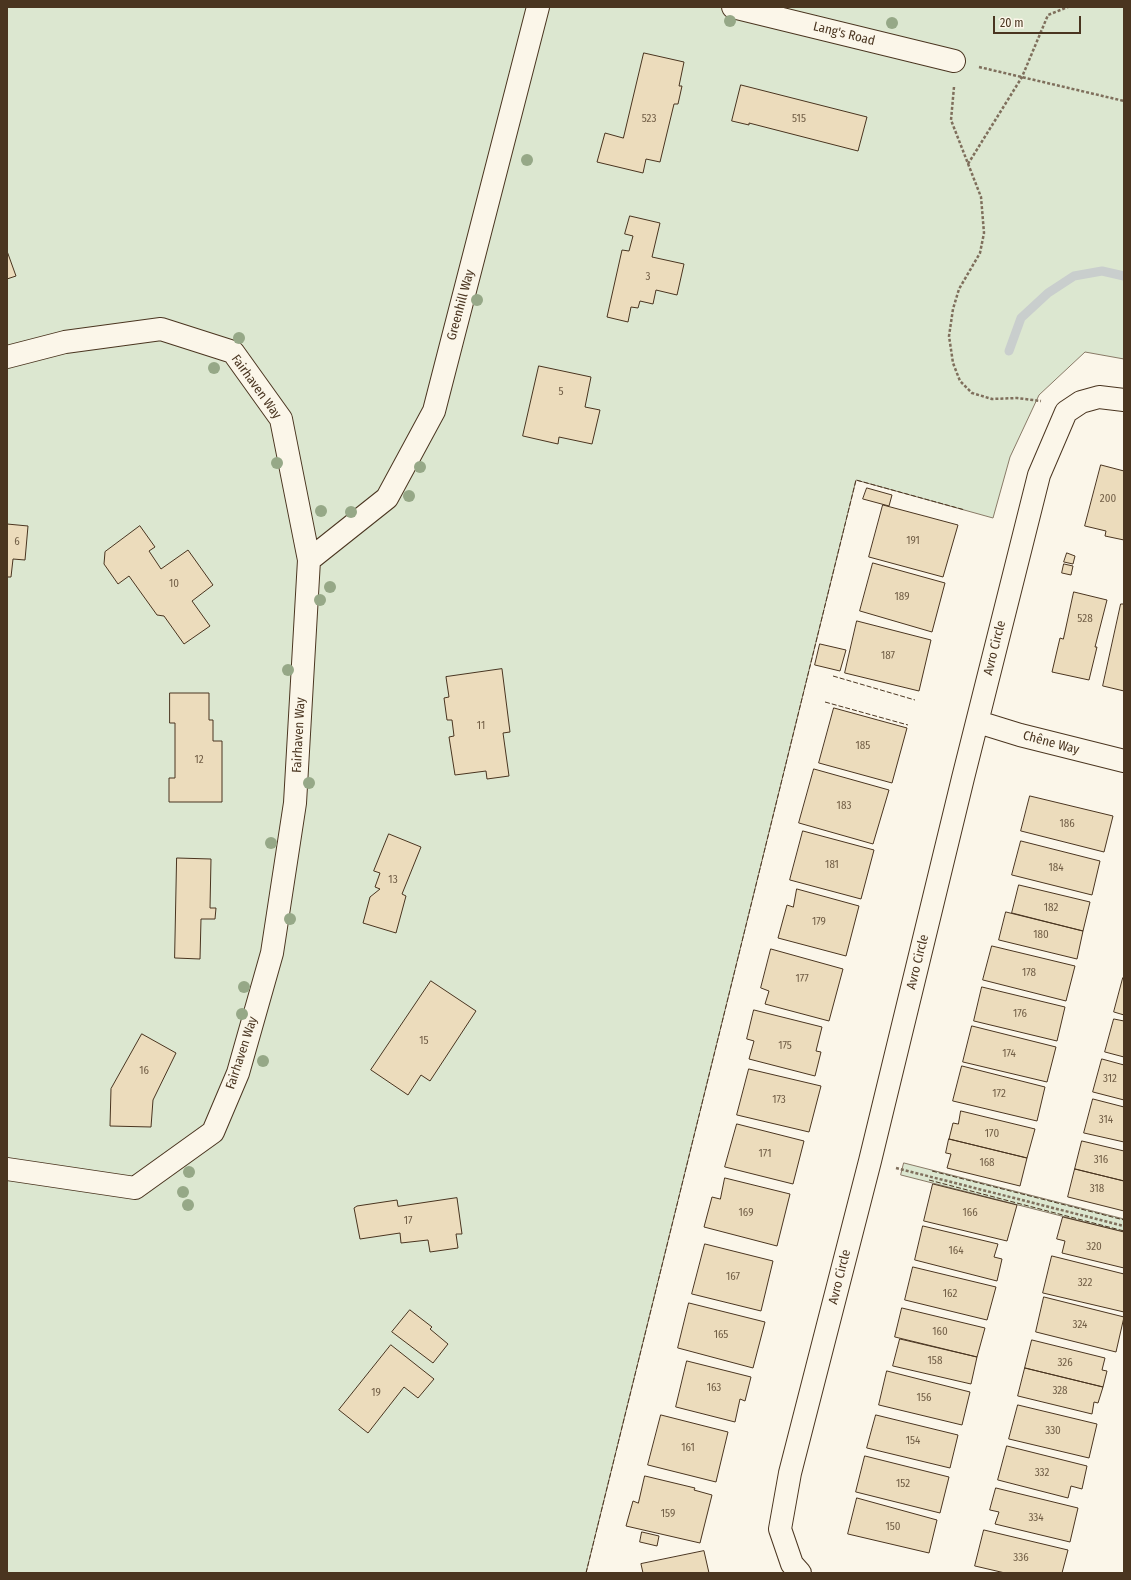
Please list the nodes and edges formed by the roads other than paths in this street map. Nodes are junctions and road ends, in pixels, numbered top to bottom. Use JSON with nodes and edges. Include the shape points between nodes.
{"nodes":[{"id":1,"x":538,"y":7,"type":"edge"},
{"id":2,"x":733,"y":7,"type":"edge"},
{"id":3,"x":957,"y":62,"type":"road end"},
{"id":4,"x":7,"y":357,"type":"edge"},
{"id":5,"x":1124,"y":400,"type":"edge"},
{"id":6,"x":309,"y":560,"type":"junction"},
{"id":7,"x":978,"y":722,"type":"junction"},
{"id":8,"x":1124,"y":762,"type":"edge"},
{"id":9,"x":7,"y":1169,"type":"edge"},
{"id":10,"x":800,"y":1573,"type":"edge"}],
"edges":[{"from":1,"to":6,"type":"street","name":"Greenhill Way","via":[[434,411],[387,498]]},
{"from":2,"to":3,"type":"street","name":"Lang's Road"},
{"from":4,"to":6,"type":"street","name":"Fairhaven Way","via":[[65,342],[161,329],[233,352],[281,419]]},
{"from":5,"to":7,"type":"street","name":"Avro Circle","via":[[1099,397],[1081,402],[1066,412],[1039,475]]},
{"from":6,"to":9,"type":"street","name":"Fairhaven Way","via":[[295,803],[272,953],[238,1073],[213,1132],[135,1188]]},
{"from":7,"to":8,"type":"street","name":"Chêne Way"},
{"from":7,"to":10,"type":"street","name":"Avro Circle","via":[[788,1480],[780,1529],[792,1564]]}]}
